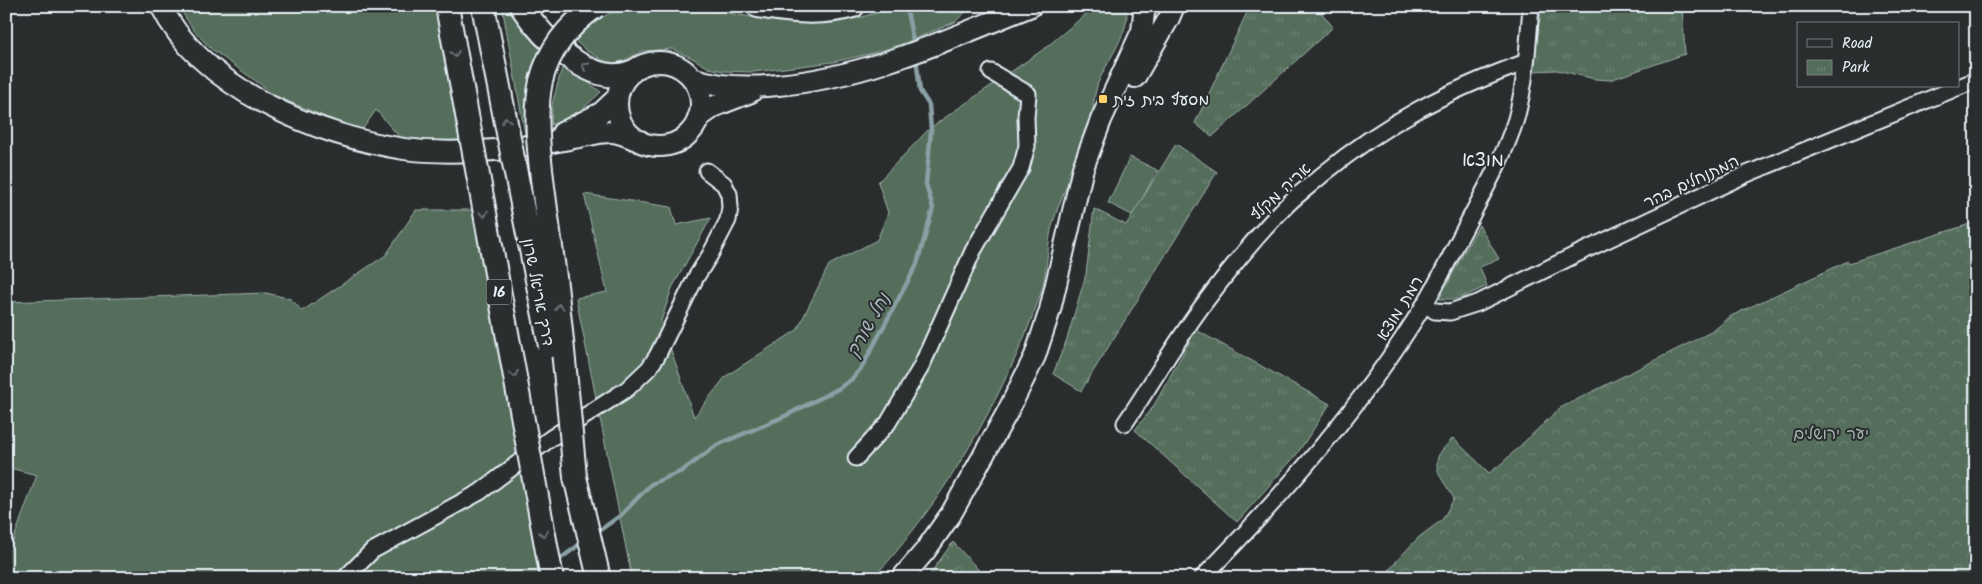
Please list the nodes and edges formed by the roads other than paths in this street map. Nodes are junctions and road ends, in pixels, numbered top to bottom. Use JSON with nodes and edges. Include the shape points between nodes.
{"nodes":[{"id":1,"x":161,"y":6,"type":"edge"},
{"id":2,"x":447,"y":6,"type":"edge"},
{"id":3,"x":483,"y":6,"type":"edge"},
{"id":4,"x":521,"y":6,"type":"edge"},
{"id":5,"x":596,"y":6,"type":"edge"},
{"id":6,"x":758,"y":6,"type":"edge"},
{"id":7,"x":854,"y":6,"type":"edge"},
{"id":8,"x":1012,"y":6,"type":"edge"},
{"id":9,"x":1031,"y":6,"type":"edge"},
{"id":10,"x":1142,"y":6,"type":"edge"},
{"id":11,"x":1155,"y":6,"type":"edge"},
{"id":12,"x":1174,"y":6,"type":"edge"},
{"id":13,"x":1531,"y":6,"type":"edge"},
{"id":14,"x":988,"y":24,"type":"junction"},
{"id":15,"x":1526,"y":62,"type":"junction"},
{"id":16,"x":1128,"y":64,"type":"junction"},
{"id":17,"x":631,"y":72,"type":"junction"},
{"id":18,"x":991,"y":72,"type":"dead end"},
{"id":19,"x":692,"y":78,"type":"junction"},
{"id":20,"x":1976,"y":80,"type":"edge"},
{"id":21,"x":764,"y":87,"type":"junction"},
{"id":22,"x":1960,"y":87,"type":"edge"},
{"id":23,"x":1957,"y":88,"type":"edge"},
{"id":24,"x":618,"y":98,"type":"junction"},
{"id":25,"x":698,"y":118,"type":"junction"},
{"id":26,"x":640,"y":141,"type":"junction"},
{"id":27,"x":530,"y":146,"type":"junction"},
{"id":28,"x":707,"y":171,"type":"dead end"},
{"id":29,"x":1071,"y":217,"type":"junction"},
{"id":30,"x":1425,"y":304,"type":"junction"},
{"id":31,"x":1125,"y":423,"type":"dead end"},
{"id":32,"x":856,"y":458,"type":"dead end"},
{"id":33,"x":575,"y":477,"type":"junction"},
{"id":34,"x":345,"y":578,"type":"edge"},
{"id":35,"x":552,"y":578,"type":"edge"},
{"id":36,"x":598,"y":578,"type":"edge"},
{"id":37,"x":902,"y":578,"type":"edge"},
{"id":38,"x":1202,"y":578,"type":"edge"}],
"edges":[{"from":1,"to":27,"type":"main road","via":[[189,47],[226,80],[281,111],[325,129],[365,141],[426,151]]},
{"from":2,"to":35,"type":"highway","number":"16","one_way":true,"bridge":true},
{"from":33,"to":3,"type":"highway","name":"דרך אריאל שרון","one_way":true,"bridge":true},
{"from":17,"to":4,"type":"highway","one_way":true,"via":[[623,76],[609,76],[588,69],[542,33]]},
{"from":33,"to":5,"type":"highway","one_way":true,"bridge":true,"via":[[560,319],[540,163],[538,102],[544,72],[560,39]]},
{"from":6,"to":7,"type":"highway","via":[[803,12]]},
{"from":8,"to":14,"type":"main road"},
{"from":9,"to":14,"type":"main road"},
{"from":10,"to":16,"type":"main road","via":[[1142,31]]},
{"from":11,"to":16,"type":"main road","via":[[1148,30]]},
{"from":12,"to":29,"type":"main road","via":[[1112,122]]},
{"from":13,"to":15,"type":"street","name":"רמת מוצא"},
{"from":14,"to":21,"type":"main road","via":[[890,63],[812,82]]},
{"from":15,"to":30,"type":"street","name":"רמת מוצא","via":[[1515,120],[1503,152]]},
{"from":15,"to":31,"type":"street","name":"אריה מקלף","via":[[1479,79],[1392,123],[1352,150],[1289,203],[1208,297]]},
{"from":16,"to":29,"type":"main road","via":[[1092,141]]},
{"from":17,"to":19,"type":"main road","via":[[648,63],[664,62]]},
{"from":17,"to":24,"type":"main road","via":[[624,80]]},
{"from":18,"to":32,"type":"street","via":[[1028,94],[1027,146],[1021,168],[973,251],[916,375],[888,423]]},
{"from":19,"to":21,"type":"main road","via":[[722,86]]},
{"from":19,"to":25,"type":"main road","via":[[700,100]]},
{"from":20,"to":22,"type":"street","name":"המתנחלים בהר"},
{"from":21,"to":25,"type":"main road","via":[[715,106]]},
{"from":23,"to":30,"type":"street","name":"המתנחלים בהר","via":[[1739,178],[1478,303],[1450,312],[1435,311]]},
{"from":24,"to":26,"type":"main road","via":[[623,125]]},
{"from":24,"to":27,"type":"main road","via":[[587,122]]},
{"from":25,"to":26,"type":"main road","via":[[688,134],[671,143],[658,145]]},
{"from":26,"to":27,"type":"main road","via":[[613,132]]},
{"from":28,"to":34,"type":"street","via":[[724,184],[729,194],[728,220],[649,368],[627,389],[550,438],[480,492],[372,551]]},
{"from":29,"to":37,"type":"main road","via":[[1050,310],[1035,356],[951,514]]},
{"from":30,"to":38,"type":"street","name":"רמת מוצא","via":[[1389,358],[1317,453]]},
{"from":33,"to":36,"type":"highway","name":"דרך אריאל שרון"}]}
